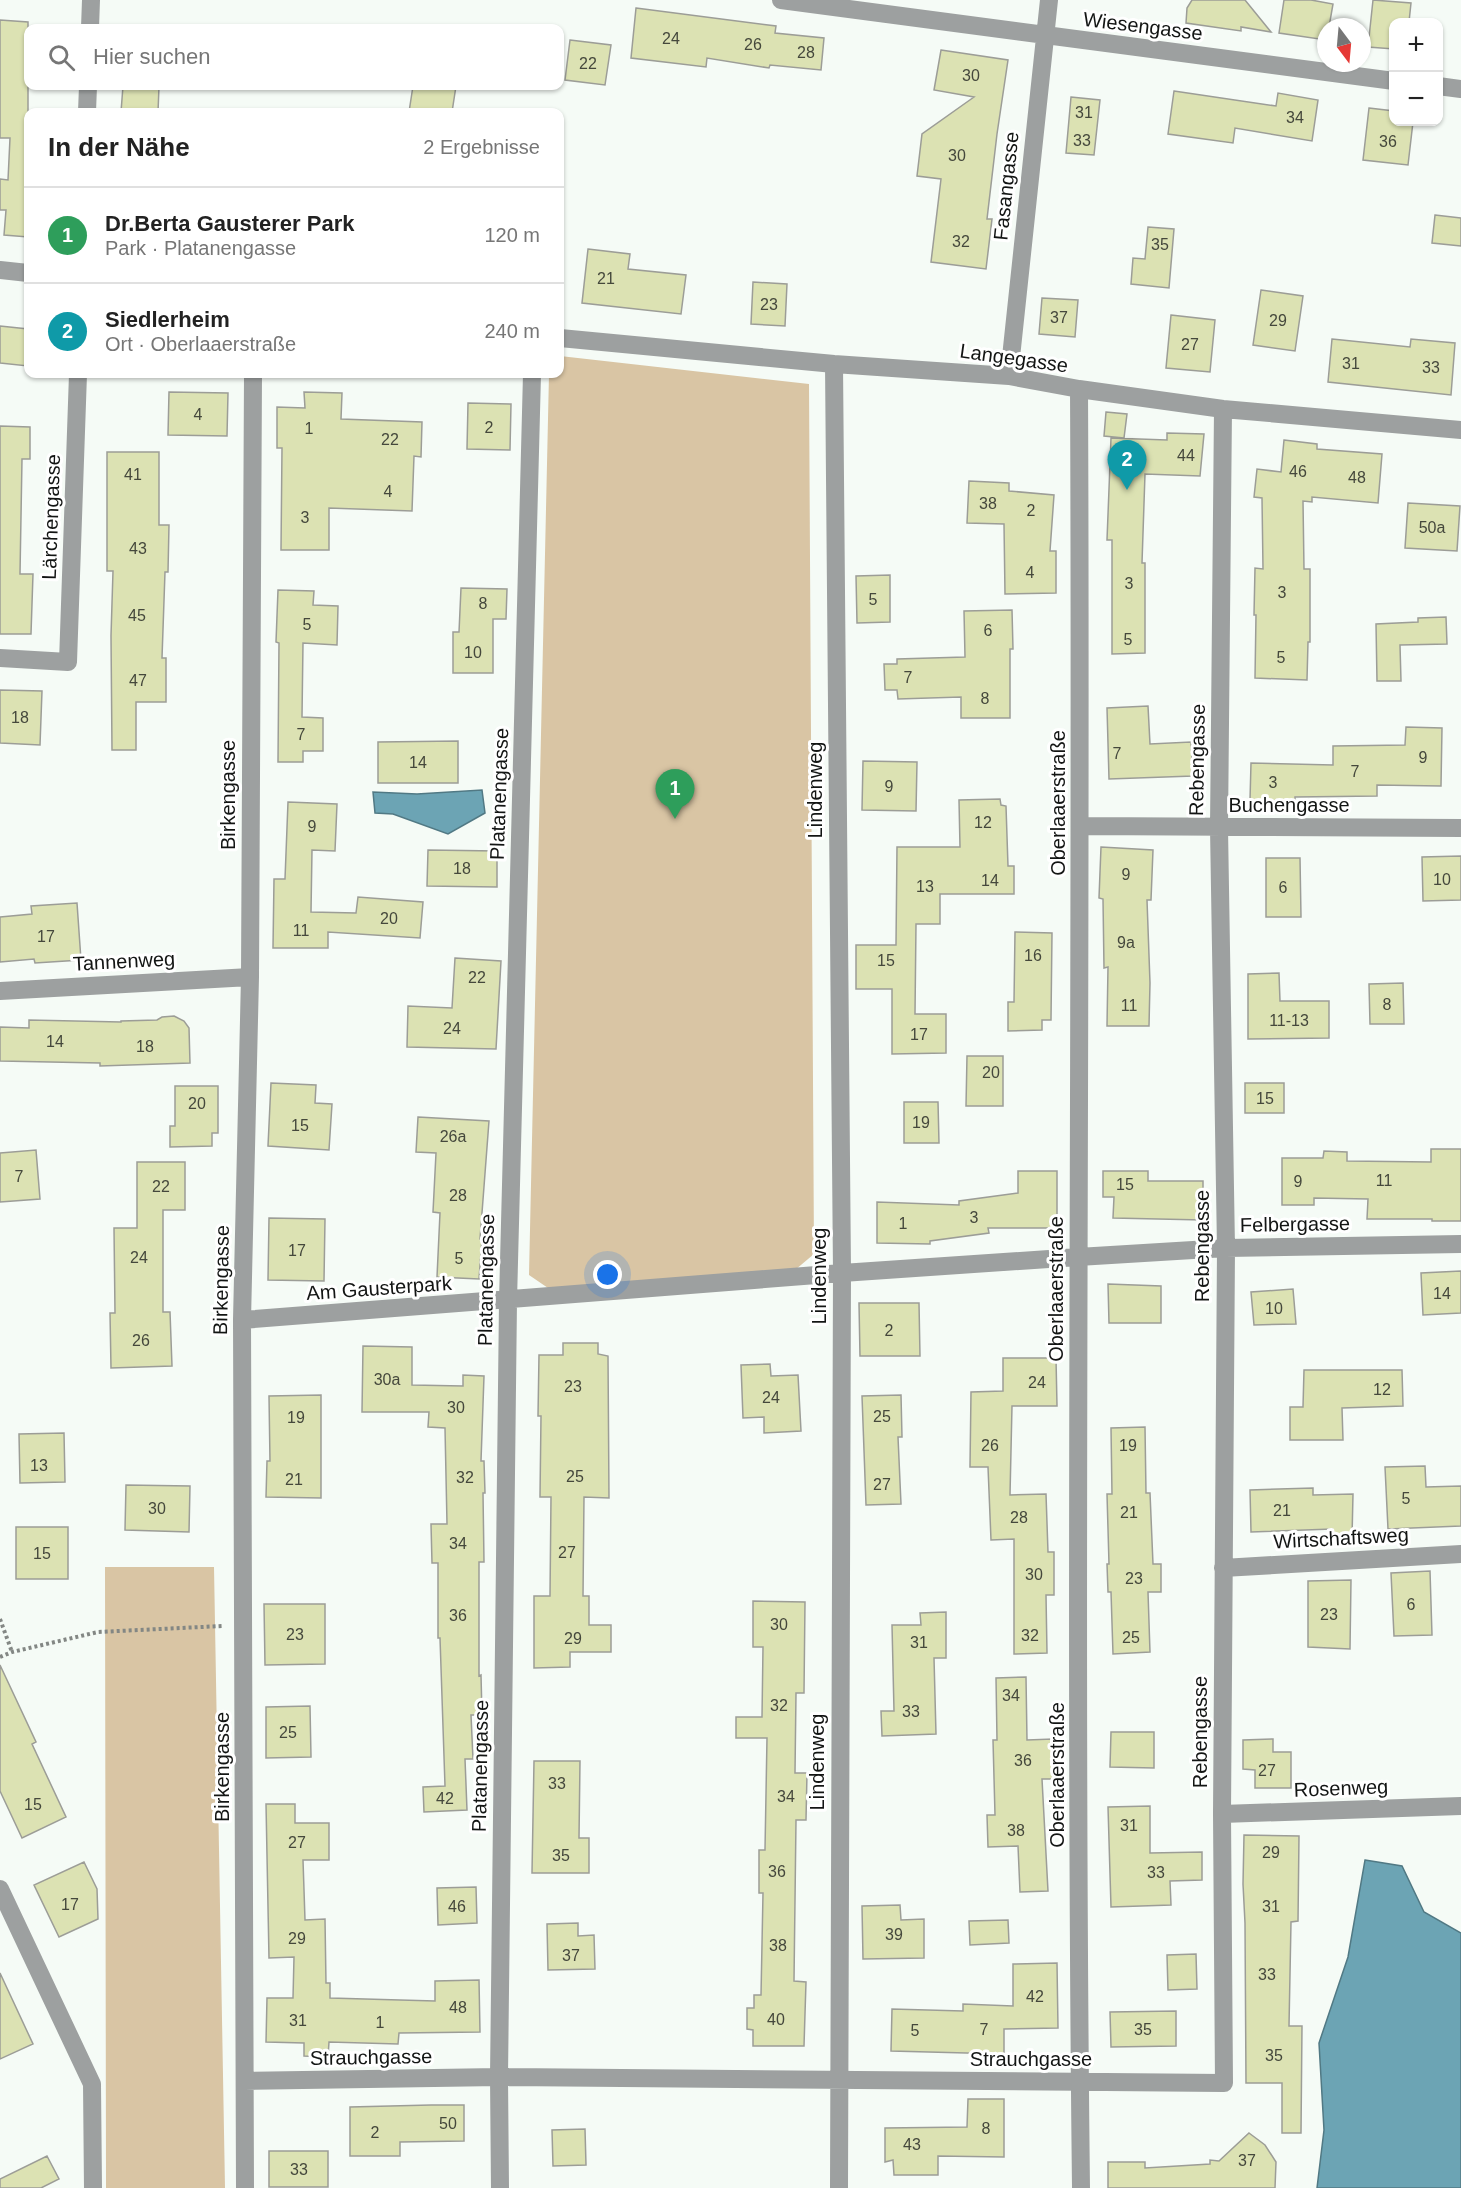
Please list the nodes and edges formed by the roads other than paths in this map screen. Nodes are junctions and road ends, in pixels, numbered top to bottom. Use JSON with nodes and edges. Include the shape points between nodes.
{"nodes":[{"id":1,"x":92,"y":0,"type":"edge"},
{"id":2,"x":781,"y":0,"type":"edge"},
{"id":3,"x":1049,"y":0,"type":"edge"},
{"id":4,"x":90,"y":24,"type":"edge"},
{"id":5,"x":1044,"y":36,"type":"junction"},
{"id":6,"x":1389,"y":80,"type":"edge"},
{"id":7,"x":1443,"y":87,"type":"edge"},
{"id":8,"x":1461,"y":89,"type":"edge"},
{"id":9,"x":88,"y":90,"type":"edge"},
{"id":10,"x":87,"y":108,"type":"edge"},
{"id":11,"x":0,"y":270,"type":"edge"},
{"id":12,"x":24,"y":273,"type":"edge"},
{"id":13,"x":564,"y":339,"type":"edge"},
{"id":14,"x":834,"y":364,"type":"junction"},
{"id":15,"x":1009,"y":376,"type":"junction"},
{"id":16,"x":78,"y":378,"type":"edge"},
{"id":17,"x":253,"y":378,"type":"edge"},
{"id":18,"x":532,"y":378,"type":"edge"},
{"id":19,"x":1079,"y":389,"type":"junction"},
{"id":20,"x":1223,"y":409,"type":"junction"},
{"id":21,"x":1461,"y":430,"type":"edge"},
{"id":22,"x":0,"y":658,"type":"edge"},
{"id":23,"x":1081,"y":826,"type":"junction"},
{"id":24,"x":1219,"y":828,"type":"junction"},
{"id":25,"x":1461,"y":828,"type":"edge"},
{"id":26,"x":250,"y":977,"type":"junction"},
{"id":27,"x":0,"y":991,"type":"edge"},
{"id":28,"x":1461,"y":1244,"type":"edge"},
{"id":29,"x":1226,"y":1248,"type":"junction"},
{"id":30,"x":1078,"y":1257,"type":"junction"},
{"id":31,"x":842,"y":1273,"type":"junction"},
{"id":32,"x":508,"y":1301,"type":"junction"},
{"id":33,"x":242,"y":1320,"type":"junction"},
{"id":34,"x":1461,"y":1554,"type":"edge"},
{"id":35,"x":1223,"y":1568,"type":"junction"},
{"id":36,"x":1461,"y":1806,"type":"edge"},
{"id":37,"x":1222,"y":1814,"type":"junction"},
{"id":38,"x":0,"y":1889,"type":"edge"},
{"id":39,"x":498,"y":2077,"type":"junction"},
{"id":40,"x":838,"y":2080,"type":"junction"},
{"id":41,"x":245,"y":2081,"type":"junction"},
{"id":42,"x":1080,"y":2081,"type":"junction"},
{"id":43,"x":1224,"y":2083,"type":"joint"},
{"id":44,"x":93,"y":2188,"type":"edge"},
{"id":45,"x":245,"y":2188,"type":"edge"},
{"id":46,"x":500,"y":2188,"type":"edge"},
{"id":47,"x":839,"y":2188,"type":"edge"},
{"id":48,"x":1081,"y":2188,"type":"edge"}],
"edges":[{"from":1,"to":4,"type":"street"},
{"from":2,"to":5,"type":"street","name":"Wiesengasse"},
{"from":3,"to":5,"type":"street","name":"Fasangasse"},
{"from":5,"to":6,"type":"street","name":"Wiesengasse"},
{"from":5,"to":15,"type":"street","name":"Fasangasse"},
{"from":7,"to":8,"type":"street"},
{"from":9,"to":10,"type":"street"},
{"from":11,"to":12,"type":"street"},
{"from":13,"to":14,"type":"street","name":"Langegasse"},
{"from":14,"to":15,"type":"street","name":"Langegasse"},
{"from":14,"to":31,"type":"street","name":"Lindenweg"},
{"from":15,"to":19,"type":"street","name":"Langegasse"},
{"from":16,"to":22,"type":"street","name":"Lärchengasse","via":[[68,662]]},
{"from":17,"to":26,"type":"street","name":"Birkengasse"},
{"from":18,"to":32,"type":"street","name":"Platanengasse"},
{"from":19,"to":20,"type":"street","name":"Langegasse"},
{"from":19,"to":23,"type":"street","name":"Oberlaaerstraße"},
{"from":20,"to":21,"type":"street","name":"Langegasse"},
{"from":20,"to":24,"type":"street","name":"Rebengasse"},
{"from":23,"to":24,"type":"street","name":"Buchengasse"},
{"from":23,"to":30,"type":"street","name":"Oberlaaerstraße"},
{"from":24,"to":25,"type":"street","name":"Buchengasse"},
{"from":24,"to":29,"type":"street","name":"Rebengasse"},
{"from":26,"to":27,"type":"street","name":"Tannenweg"},
{"from":26,"to":33,"type":"street","name":"Birkengasse"},
{"from":28,"to":29,"type":"street","name":"Felbergasse"},
{"from":29,"to":30,"type":"street","name":"Felbergasse"},
{"from":29,"to":35,"type":"street","name":"Rebengasse"},
{"from":30,"to":31,"type":"street","name":"Felbergasse"},
{"from":30,"to":42,"type":"street","name":"Oberlaaerstraße"},
{"from":31,"to":32,"type":"street","name":"Am Gausterpark"},
{"from":31,"to":40,"type":"street","name":"Lindenweg"},
{"from":32,"to":33,"type":"street","name":"Am Gausterpark"},
{"from":32,"to":39,"type":"street","name":"Platanengasse"},
{"from":33,"to":41,"type":"street","name":"Birkengasse"},
{"from":34,"to":35,"type":"street","name":"Wirtschaftsweg"},
{"from":35,"to":37,"type":"street","name":"Rebengasse"},
{"from":36,"to":37,"type":"street","name":"Rosenweg"},
{"from":37,"to":43,"type":"street","name":"Rebengasse"},
{"from":38,"to":44,"type":"street","via":[[92,2084]]},
{"from":39,"to":40,"type":"street","name":"Strauchgasse"},
{"from":39,"to":41,"type":"street","name":"Strauchgasse"},
{"from":39,"to":46,"type":"street","name":"Platanengasse"},
{"from":40,"to":42,"type":"street","name":"Strauchgasse"},
{"from":40,"to":47,"type":"street","name":"Lindenweg"},
{"from":41,"to":45,"type":"street","name":"Birkengasse"},
{"from":42,"to":43,"type":"street","name":"Strauchgasse"},
{"from":42,"to":48,"type":"street","name":"Oberlaaerstraße"}]}
